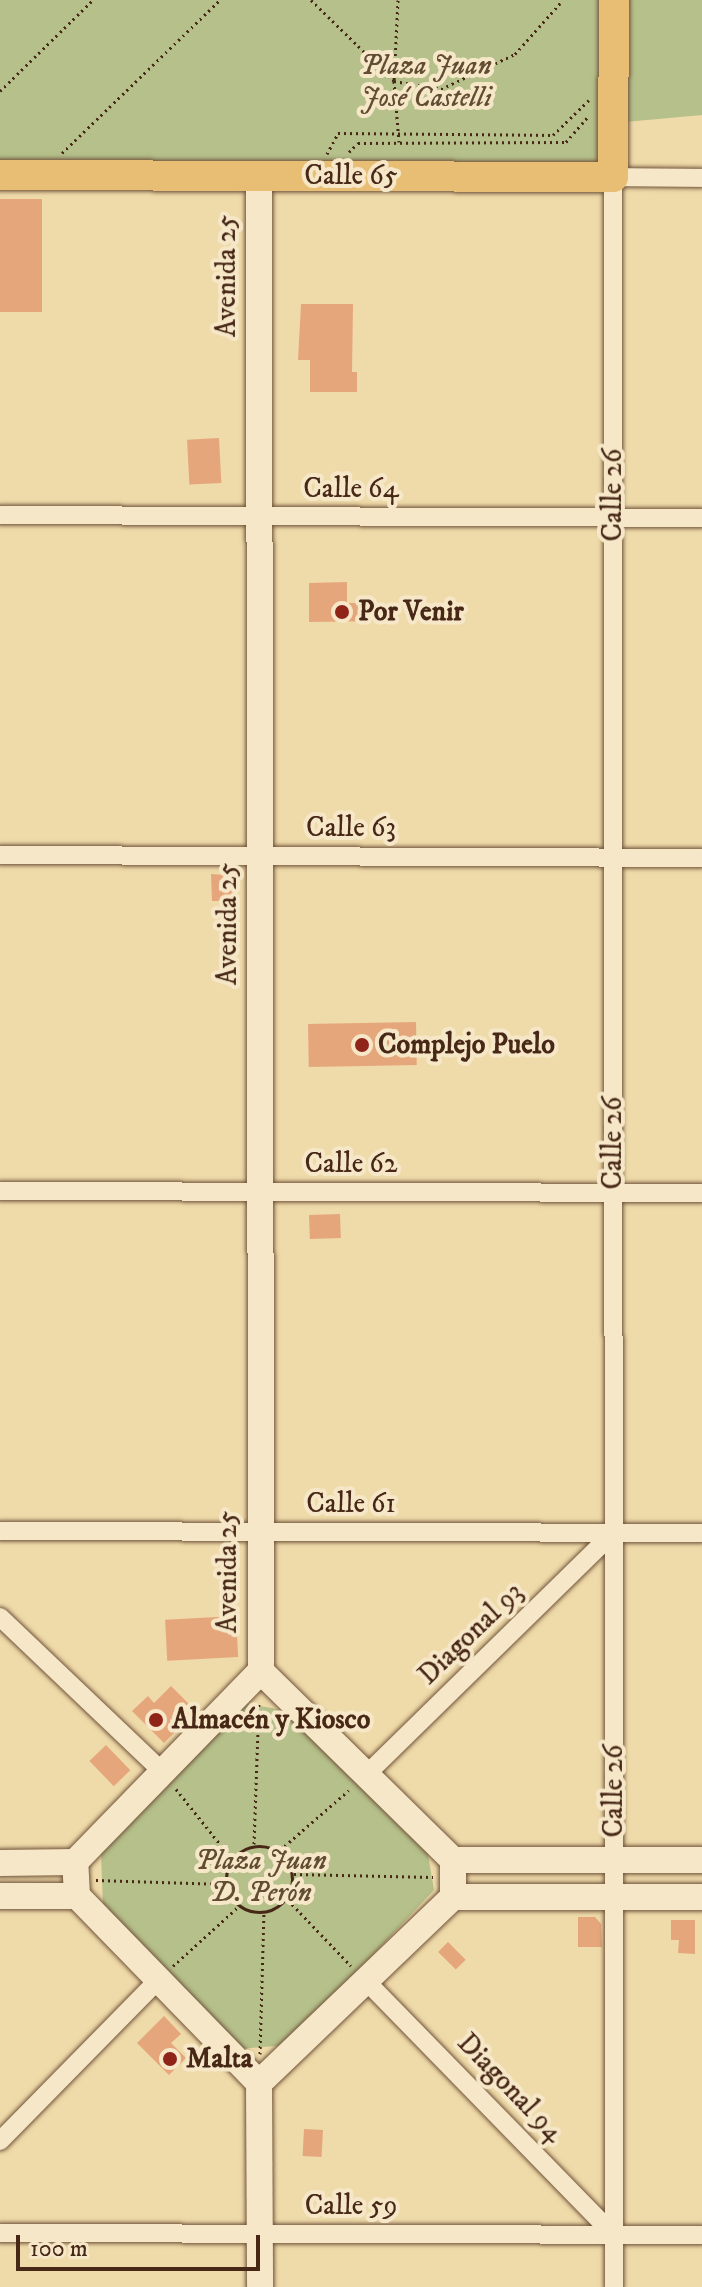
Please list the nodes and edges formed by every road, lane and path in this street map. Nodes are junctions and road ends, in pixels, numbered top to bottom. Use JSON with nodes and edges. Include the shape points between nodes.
{"nodes":[{"id":1,"x":93,"y":0,"type":"edge"},
{"id":2,"x":220,"y":0,"type":"edge"},
{"id":3,"x":311,"y":0,"type":"edge"},
{"id":4,"x":398,"y":0,"type":"edge"},
{"id":5,"x":563,"y":0,"type":"edge"},
{"id":6,"x":614,"y":0,"type":"edge"},
{"id":7,"x":394,"y":81,"type":"junction"},
{"id":8,"x":589,"y":86,"type":"dead end"},
{"id":9,"x":0,"y":91,"type":"edge"},
{"id":10,"x":596,"y":93,"type":"dead end"},
{"id":11,"x":589,"y":100,"type":"junction"},
{"id":12,"x":398,"y":134,"type":"junction"},
{"id":13,"x":399,"y":142,"type":"junction"},
{"id":14,"x":47,"y":152,"type":"dead end"},
{"id":15,"x":63,"y":152,"type":"junction"},
{"id":16,"x":78,"y":152,"type":"dead end"},
{"id":17,"x":313,"y":152,"type":"dead end"},
{"id":18,"x":329,"y":152,"type":"junction"},
{"id":19,"x":53,"y":162,"type":"dead end"},
{"id":20,"x":324,"y":162,"type":"dead end"},
{"id":21,"x":0,"y":175,"type":"edge"},
{"id":22,"x":259,"y":176,"type":"junction"},
{"id":23,"x":613,"y":177,"type":"junction"},
{"id":24,"x":702,"y":178,"type":"edge"},
{"id":25,"x":0,"y":515,"type":"edge"},
{"id":26,"x":260,"y":516,"type":"junction"},
{"id":27,"x":613,"y":517,"type":"junction"},
{"id":28,"x":702,"y":518,"type":"edge"},
{"id":29,"x":0,"y":855,"type":"edge"},
{"id":30,"x":260,"y":856,"type":"junction"},
{"id":31,"x":613,"y":857,"type":"junction"},
{"id":32,"x":702,"y":858,"type":"edge"},
{"id":33,"x":0,"y":1191,"type":"edge"},
{"id":34,"x":260,"y":1192,"type":"junction"},
{"id":35,"x":613,"y":1193,"type":"junction"},
{"id":36,"x":702,"y":1193,"type":"edge"},
{"id":37,"x":0,"y":1531,"type":"edge"},
{"id":38,"x":260,"y":1532,"type":"junction"},
{"id":39,"x":613,"y":1533,"type":"junction"},
{"id":40,"x":702,"y":1533,"type":"edge"},
{"id":41,"x":0,"y":1617,"type":"edge"},
{"id":42,"x":261,"y":1671,"type":"junction"},
{"id":43,"x":163,"y":1772,"type":"junction"},
{"id":44,"x":367,"y":1774,"type":"junction"},
{"id":45,"x":254,"y":1844,"type":"junction"},
{"id":46,"x":280,"y":1850,"type":"junction"},
{"id":47,"x":231,"y":1858,"type":"junction"},
{"id":48,"x":614,"y":1860,"type":"junction"},
{"id":49,"x":702,"y":1860,"type":"edge"},
{"id":50,"x":0,"y":1863,"type":"edge"},
{"id":51,"x":294,"y":1874,"type":"junction"},
{"id":52,"x":453,"y":1878,"type":"junction"},
{"id":53,"x":76,"y":1879,"type":"junction"},
{"id":54,"x":224,"y":1884,"type":"junction"},
{"id":55,"x":0,"y":1896,"type":"edge"},
{"id":56,"x":614,"y":1897,"type":"junction"},
{"id":57,"x":702,"y":1897,"type":"edge"},
{"id":58,"x":288,"y":1900,"type":"junction"},
{"id":59,"x":238,"y":1907,"type":"junction"},
{"id":60,"x":264,"y":1914,"type":"junction"},
{"id":61,"x":159,"y":1979,"type":"junction"},
{"id":62,"x":366,"y":1981,"type":"junction"},
{"id":63,"x":259,"y":2083,"type":"junction"},
{"id":64,"x":0,"y":2141,"type":"edge"},
{"id":65,"x":0,"y":2233,"type":"edge"},
{"id":66,"x":260,"y":2234,"type":"junction"},
{"id":67,"x":614,"y":2235,"type":"junction"},
{"id":68,"x":702,"y":2235,"type":"edge"},
{"id":69,"x":260,"y":2287,"type":"edge"},
{"id":70,"x":614,"y":2287,"type":"edge"}],
"edges":[{"from":1,"to":9,"type":"path"},
{"from":2,"to":15,"type":"path"},
{"from":3,"to":7,"type":"path"},
{"from":4,"to":7,"type":"path"},
{"from":5,"to":7,"type":"path","via":[[515,54],[441,89]]},
{"from":6,"to":23,"type":"main road","name":"Calle 26"},
{"from":7,"to":12,"type":"path"},
{"from":8,"to":11,"type":"path"},
{"from":10,"to":11,"type":"path"},
{"from":11,"to":12,"type":"path","via":[[553,135]]},
{"from":11,"to":13,"type":"path","via":[[589,118],[566,142]]},
{"from":12,"to":13,"type":"path"},
{"from":12,"to":18,"type":"path","via":[[338,133]]},
{"from":13,"to":18,"type":"path","via":[[358,143],[350,152]]},
{"from":14,"to":15,"type":"path"},
{"from":15,"to":16,"type":"path"},
{"from":15,"to":19,"type":"path"},
{"from":17,"to":18,"type":"path"},
{"from":18,"to":20,"type":"path"},
{"from":21,"to":22,"type":"main road","name":"Calle 65"},
{"from":22,"to":23,"type":"main road","name":"Calle 65"},
{"from":22,"to":26,"type":"main road","name":"Avenida 25"},
{"from":23,"to":24,"type":"street","name":"Calle 65"},
{"from":23,"to":27,"type":"street","name":"Calle 26"},
{"from":25,"to":26,"type":"street","name":"Calle 64"},
{"from":26,"to":27,"type":"street","name":"Calle 64"},
{"from":26,"to":30,"type":"main road","name":"Avenida 25"},
{"from":27,"to":28,"type":"street","name":"Calle 64"},
{"from":27,"to":31,"type":"street","name":"Calle 26"},
{"from":29,"to":30,"type":"street","name":"Calle 63"},
{"from":30,"to":31,"type":"street","name":"Calle 63"},
{"from":30,"to":34,"type":"main road","name":"Avenida 25"},
{"from":31,"to":32,"type":"street","name":"Calle 63"},
{"from":31,"to":35,"type":"street","name":"Calle 26"},
{"from":33,"to":34,"type":"street","name":"Calle 62"},
{"from":34,"to":35,"type":"street","name":"Calle 62"},
{"from":34,"to":38,"type":"main road","name":"Avenida 25"},
{"from":35,"to":36,"type":"street","name":"Calle 62"},
{"from":35,"to":39,"type":"street","name":"Calle 26"},
{"from":37,"to":38,"type":"street","name":"Calle 61"},
{"from":38,"to":39,"type":"street","name":"Calle 61"},
{"from":38,"to":42,"type":"main road","name":"Avenida 25"},
{"from":39,"to":40,"type":"street","name":"Calle 61"},
{"from":39,"to":44,"type":"street","name":"Diagonal 93"},
{"from":39,"to":48,"type":"street","name":"Calle 26"},
{"from":41,"to":43,"type":"street"},
{"from":42,"to":43,"type":"main road"},
{"from":42,"to":44,"type":"main road"},
{"from":42,"to":45,"type":"path"},
{"from":43,"to":47,"type":"path"},
{"from":43,"to":53,"type":"main road"},
{"from":44,"to":46,"type":"path"},
{"from":44,"to":52,"type":"main road"},
{"from":45,"to":46,"type":"path"},
{"from":45,"to":47,"type":"path"},
{"from":46,"to":51,"type":"path"},
{"from":47,"to":54,"type":"path"},
{"from":48,"to":49,"type":"main road"},
{"from":48,"to":52,"type":"main road"},
{"from":48,"to":56,"type":"street","name":"Calle 26"},
{"from":50,"to":53,"type":"main road"},
{"from":51,"to":52,"type":"path"},
{"from":51,"to":58,"type":"path"},
{"from":52,"to":56,"type":"main road"},
{"from":52,"to":62,"type":"main road"},
{"from":53,"to":54,"type":"path"},
{"from":53,"to":55,"type":"main road"},
{"from":53,"to":61,"type":"main road"},
{"from":54,"to":59,"type":"path"},
{"from":56,"to":57,"type":"main road"},
{"from":56,"to":67,"type":"street","name":"Calle 26"},
{"from":58,"to":60,"type":"path"},
{"from":58,"to":62,"type":"path"},
{"from":59,"to":60,"type":"path"},
{"from":59,"to":61,"type":"path"},
{"from":60,"to":63,"type":"path"},
{"from":61,"to":63,"type":"main road"},
{"from":61,"to":64,"type":"street"},
{"from":62,"to":63,"type":"main road"},
{"from":62,"to":67,"type":"street","name":"Diagonal 94"},
{"from":63,"to":66,"type":"main road"},
{"from":65,"to":66,"type":"street","name":"Calle 59"},
{"from":66,"to":67,"type":"street","name":"Calle 59"},
{"from":66,"to":69,"type":"main road"},
{"from":67,"to":68,"type":"street","name":"Calle 59"},
{"from":67,"to":70,"type":"street","name":"Calle 26"}]}
